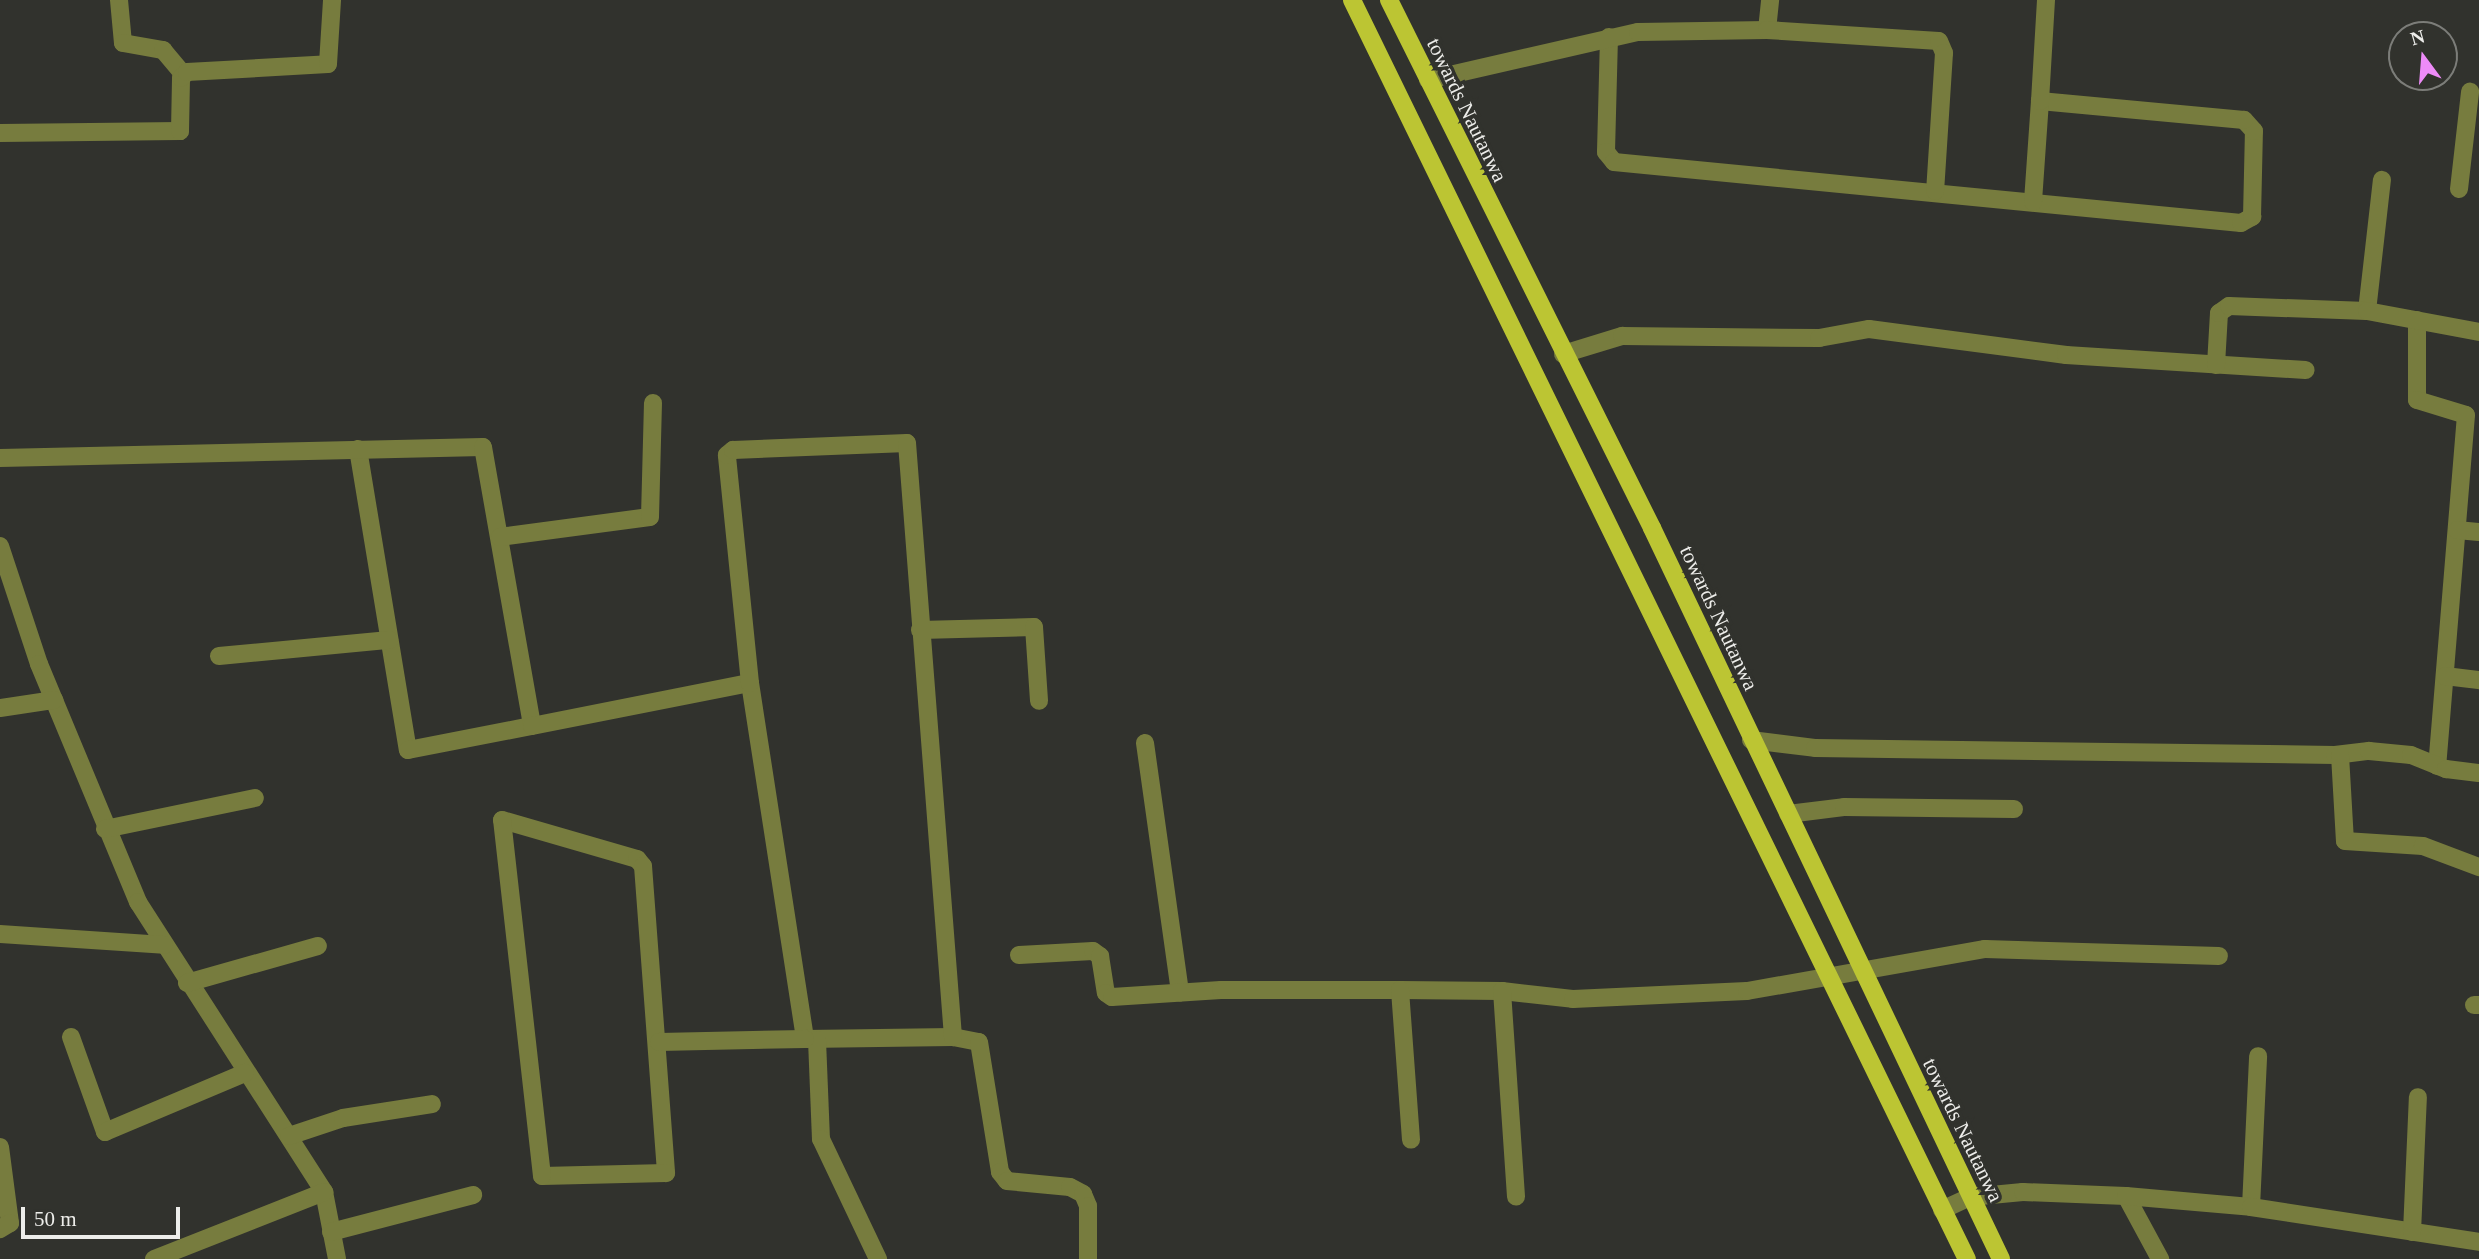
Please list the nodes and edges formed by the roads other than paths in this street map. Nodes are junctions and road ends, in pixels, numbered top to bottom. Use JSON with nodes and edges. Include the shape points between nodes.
{"nodes":[{"id":1,"x":118,"y":0,"type":"edge"},
{"id":2,"x":332,"y":0,"type":"edge"},
{"id":3,"x":1352,"y":0,"type":"edge"},
{"id":4,"x":1389,"y":0,"type":"edge"},
{"id":5,"x":1770,"y":0,"type":"edge"},
{"id":6,"x":2046,"y":0,"type":"edge"},
{"id":7,"x":1767,"y":30,"type":"junction"},
{"id":8,"x":1609,"y":37,"type":"junction"},
{"id":9,"x":183,"y":74,"type":"junction"},
{"id":10,"x":1428,"y":80,"type":"junction"},
{"id":11,"x":2470,"y":92,"type":"dead end"},
{"id":12,"x":2039,"y":102,"type":"junction"},
{"id":13,"x":0,"y":133,"type":"edge"},
{"id":14,"x":2471,"y":143,"type":"edge"},
{"id":15,"x":2382,"y":180,"type":"dead end"},
{"id":16,"x":2459,"y":189,"type":"dead end"},
{"id":17,"x":1935,"y":191,"type":"junction"},
{"id":18,"x":2033,"y":202,"type":"junction"},
{"id":19,"x":2367,"y":311,"type":"junction"},
{"id":20,"x":2417,"y":320,"type":"junction"},
{"id":21,"x":2479,"y":332,"type":"edge"},
{"id":22,"x":1563,"y":354,"type":"junction"},
{"id":23,"x":2216,"y":365,"type":"junction"},
{"id":24,"x":2306,"y":370,"type":"dead end"},
{"id":25,"x":653,"y":403,"type":"dead end"},
{"id":26,"x":358,"y":449,"type":"junction"},
{"id":27,"x":0,"y":458,"type":"edge"},
{"id":28,"x":2457,"y":530,"type":"junction"},
{"id":29,"x":2479,"y":532,"type":"edge"},
{"id":30,"x":500,"y":537,"type":"junction"},
{"id":31,"x":0,"y":546,"type":"edge"},
{"id":32,"x":920,"y":630,"type":"junction"},
{"id":33,"x":389,"y":640,"type":"junction"},
{"id":34,"x":219,"y":656,"type":"dead end"},
{"id":35,"x":2445,"y":676,"type":"junction"},
{"id":36,"x":2479,"y":680,"type":"edge"},
{"id":37,"x":750,"y":682,"type":"junction"},
{"id":38,"x":54,"y":700,"type":"junction"},
{"id":39,"x":1038,"y":701,"type":"dead end"},
{"id":40,"x":0,"y":708,"type":"edge"},
{"id":41,"x":532,"y":726,"type":"junction"},
{"id":42,"x":1751,"y":740,"type":"junction"},
{"id":43,"x":1145,"y":743,"type":"dead end"},
{"id":44,"x":2340,"y":755,"type":"junction"},
{"id":45,"x":2437,"y":766,"type":"junction"},
{"id":46,"x":2479,"y":773,"type":"edge"},
{"id":47,"x":256,"y":797,"type":"dead end"},
{"id":48,"x":2014,"y":809,"type":"dead end"},
{"id":49,"x":1788,"y":814,"type":"junction"},
{"id":50,"x":104,"y":829,"type":"junction"},
{"id":51,"x":2479,"y":867,"type":"edge"},
{"id":52,"x":0,"y":934,"type":"edge"},
{"id":53,"x":164,"y":945,"type":"junction"},
{"id":54,"x":318,"y":946,"type":"dead end"},
{"id":55,"x":1019,"y":955,"type":"dead end"},
{"id":56,"x":2219,"y":956,"type":"dead end"},
{"id":57,"x":1860,"y":968,"type":"junction"},
{"id":58,"x":1825,"y":975,"type":"junction"},
{"id":59,"x":187,"y":984,"type":"junction"},
{"id":60,"x":1400,"y":990,"type":"junction"},
{"id":61,"x":1502,"y":991,"type":"junction"},
{"id":62,"x":1180,"y":993,"type":"junction"},
{"id":63,"x":71,"y":1037,"type":"dead end"},
{"id":64,"x":953,"y":1037,"type":"junction"},
{"id":65,"x":811,"y":1040,"type":"junction"},
{"id":66,"x":659,"y":1042,"type":"junction"},
{"id":67,"x":2258,"y":1056,"type":"dead end"},
{"id":68,"x":245,"y":1073,"type":"junction"},
{"id":69,"x":2418,"y":1097,"type":"dead end"},
{"id":70,"x":432,"y":1104,"type":"dead end"},
{"id":71,"x":289,"y":1136,"type":"junction"},
{"id":72,"x":1411,"y":1140,"type":"dead end"},
{"id":73,"x":0,"y":1147,"type":"edge"},
{"id":74,"x":324,"y":1192,"type":"junction"},
{"id":75,"x":473,"y":1195,"type":"dead end"},
{"id":76,"x":1516,"y":1196,"type":"dead end"},
{"id":77,"x":2126,"y":1196,"type":"junction"},
{"id":78,"x":1970,"y":1197,"type":"junction"},
{"id":79,"x":2251,"y":1207,"type":"junction"},
{"id":80,"x":1942,"y":1210,"type":"junction"},
{"id":81,"x":0,"y":1229,"type":"edge"},
{"id":82,"x":2412,"y":1232,"type":"junction"},
{"id":83,"x":331,"y":1233,"type":"junction"},
{"id":84,"x":2479,"y":1242,"type":"edge"},
{"id":85,"x":154,"y":1259,"type":"edge"},
{"id":86,"x":337,"y":1259,"type":"edge"},
{"id":87,"x":878,"y":1259,"type":"edge"},
{"id":88,"x":1088,"y":1259,"type":"edge"},
{"id":89,"x":1967,"y":1259,"type":"edge"},
{"id":90,"x":2001,"y":1259,"type":"edge"},
{"id":91,"x":2160,"y":1259,"type":"edge"}],
"edges":[{"from":1,"to":9,"type":"street","via":[[123,43],[163,50]]},
{"from":2,"to":9,"type":"street","via":[[324,66]]},
{"from":3,"to":58,"type":"main road","via":[[1712,730]]},
{"from":4,"to":10,"type":"main road","name":"towards Nautanwa"},
{"from":5,"to":7,"type":"street"},
{"from":6,"to":12,"type":"street"},
{"from":7,"to":8,"type":"street"},
{"from":7,"to":17,"type":"street","via":[[1943,46]]},
{"from":8,"to":10,"type":"street"},
{"from":8,"to":17,"type":"street","via":[[1606,152],[1614,162]]},
{"from":9,"to":13,"type":"street","via":[[180,131]]},
{"from":10,"to":22,"type":"main road","name":"towards Nautanwa"},
{"from":11,"to":14,"type":"street"},
{"from":12,"to":18,"type":"street"},
{"from":12,"to":18,"type":"street","via":[[2244,120],[2255,131],[2252,217],[2241,223]]},
{"from":14,"to":16,"type":"street"},
{"from":15,"to":19,"type":"street"},
{"from":17,"to":18,"type":"street"},
{"from":19,"to":20,"type":"street"},
{"from":19,"to":23,"type":"street","via":[[2223,307]]},
{"from":20,"to":21,"type":"street"},
{"from":20,"to":28,"type":"street","via":[[2417,400],[2466,415]]},
{"from":22,"to":23,"type":"street","via":[[1622,336],[1819,338],[1869,329],[2045,353]]},
{"from":22,"to":42,"type":"main road","name":"towards Nautanwa"},
{"from":23,"to":24,"type":"street"},
{"from":25,"to":30,"type":"street","via":[[646,520]]},
{"from":26,"to":27,"type":"street"},
{"from":26,"to":30,"type":"street","via":[[483,447]]},
{"from":26,"to":33,"type":"street"},
{"from":28,"to":29,"type":"street"},
{"from":28,"to":35,"type":"street"},
{"from":30,"to":41,"type":"street"},
{"from":31,"to":38,"type":"street"},
{"from":32,"to":37,"type":"street","via":[[907,443],[733,450],[727,456],[732,545]]},
{"from":32,"to":39,"type":"street","via":[[1034,627]]},
{"from":32,"to":64,"type":"street"},
{"from":33,"to":34,"type":"street"},
{"from":33,"to":41,"type":"street","via":[[408,750]]},
{"from":35,"to":36,"type":"street"},
{"from":35,"to":45,"type":"street"},
{"from":37,"to":41,"type":"street"},
{"from":37,"to":65,"type":"street"},
{"from":38,"to":40,"type":"street"},
{"from":38,"to":50,"type":"street"},
{"from":42,"to":44,"type":"street","via":[[1815,748]]},
{"from":42,"to":49,"type":"main road","name":"towards Nautanwa"},
{"from":43,"to":62,"type":"street"},
{"from":44,"to":45,"type":"street","via":[[2411,755]]},
{"from":44,"to":51,"type":"street","via":[[2346,841],[2423,846]]},
{"from":45,"to":46,"type":"street"},
{"from":47,"to":50,"type":"street"},
{"from":48,"to":49,"type":"street","via":[[1844,807]]},
{"from":49,"to":57,"type":"main road","name":"towards Nautanwa"},
{"from":50,"to":53,"type":"street"},
{"from":52,"to":53,"type":"street"},
{"from":53,"to":59,"type":"street"},
{"from":54,"to":59,"type":"street"},
{"from":55,"to":62,"type":"street","via":[[1093,951],[1100,956],[1109,996]]},
{"from":56,"to":57,"type":"street","via":[[2026,946]]},
{"from":57,"to":58,"type":"street"},
{"from":57,"to":78,"type":"main road","name":"towards Nautanwa"},
{"from":58,"to":61,"type":"street","via":[[1747,991],[1686,995],[1573,999]]},
{"from":58,"to":80,"type":"main road"},
{"from":59,"to":68,"type":"street"},
{"from":60,"to":61,"type":"street"},
{"from":60,"to":62,"type":"street"},
{"from":60,"to":72,"type":"street"},
{"from":61,"to":76,"type":"street"},
{"from":63,"to":68,"type":"street","via":[[105,1132]]},
{"from":64,"to":65,"type":"street"},
{"from":64,"to":88,"type":"street","via":[[979,1042],[985,1055],[1000,1172],[1007,1181],[1070,1187],[1083,1194]]},
{"from":65,"to":66,"type":"street"},
{"from":65,"to":87,"type":"street","via":[[821,1139]]},
{"from":66,"to":66,"type":"street","via":[[643,866],[637,859],[500,820],[542,1175],[666,1173]]},
{"from":67,"to":79,"type":"street"},
{"from":68,"to":71,"type":"street"},
{"from":69,"to":82,"type":"street"},
{"from":70,"to":71,"type":"street","via":[[343,1118]]},
{"from":71,"to":74,"type":"street"},
{"from":73,"to":81,"type":"street","via":[[10,1223]]},
{"from":74,"to":83,"type":"street"},
{"from":74,"to":85,"type":"street"},
{"from":75,"to":83,"type":"street"},
{"from":77,"to":78,"type":"street","via":[[2023,1192]]},
{"from":77,"to":79,"type":"street"},
{"from":77,"to":91,"type":"street"},
{"from":78,"to":80,"type":"street"},
{"from":78,"to":90,"type":"main road","name":"towards Nautanwa"},
{"from":79,"to":82,"type":"street"},
{"from":80,"to":89,"type":"main road"},
{"from":82,"to":84,"type":"street"},
{"from":83,"to":86,"type":"street"}]}
